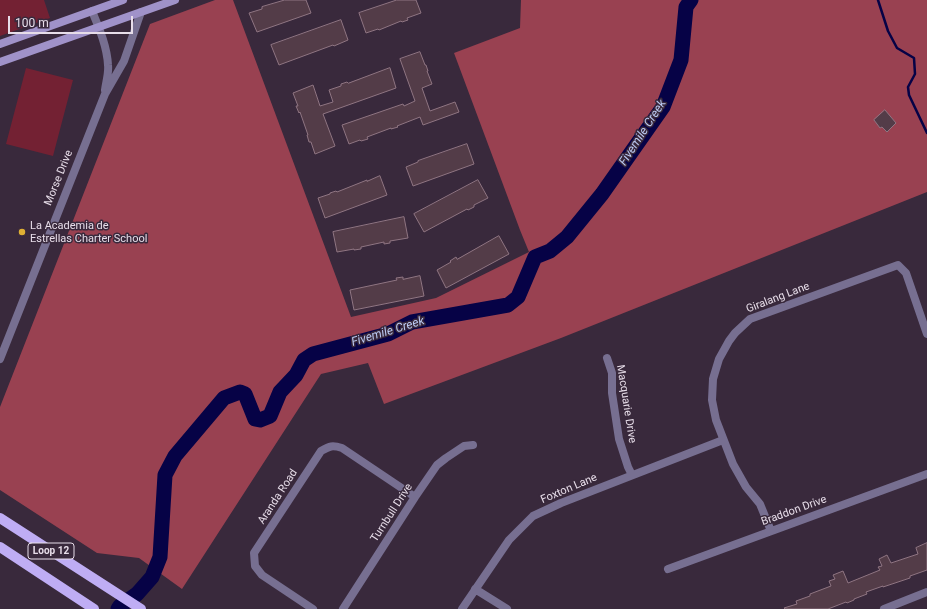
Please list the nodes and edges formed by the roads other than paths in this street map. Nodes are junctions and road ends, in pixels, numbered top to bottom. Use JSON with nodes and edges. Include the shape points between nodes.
{"nodes":[{"id":1,"x":123,"y":0,"type":"edge"},
{"id":2,"x":175,"y":0,"type":"edge"},
{"id":3,"x":92,"y":11,"type":"junction"},
{"id":4,"x":142,"y":12,"type":"junction"},
{"id":5,"x":99,"y":27,"type":"junction"},
{"id":6,"x":0,"y":44,"type":"edge"},
{"id":7,"x":0,"y":62,"type":"edge"},
{"id":8,"x":105,"y":94,"type":"junction"},
{"id":9,"x":927,"y":334,"type":"edge"},
{"id":10,"x":607,"y":358,"type":"dead end"},
{"id":11,"x":0,"y":360,"type":"edge"},
{"id":12,"x":723,"y":440,"type":"junction"},
{"id":13,"x":473,"y":445,"type":"dead end"},
{"id":14,"x":927,"y":474,"type":"edge"},
{"id":15,"x":632,"y":475,"type":"junction"},
{"id":16,"x":414,"y":497,"type":"junction"},
{"id":17,"x":0,"y":518,"type":"edge"},
{"id":18,"x":771,"y":531,"type":"junction"},
{"id":19,"x":0,"y":547,"type":"edge"},
{"id":20,"x":668,"y":569,"type":"dead end"},
{"id":21,"x":475,"y":588,"type":"junction"},
{"id":22,"x":927,"y":592,"type":"edge"},
{"id":23,"x":91,"y":607,"type":"edge"},
{"id":24,"x":141,"y":609,"type":"edge"},
{"id":25,"x":313,"y":609,"type":"edge"},
{"id":26,"x":343,"y":609,"type":"edge"},
{"id":27,"x":462,"y":609,"type":"edge"},
{"id":28,"x":507,"y":609,"type":"edge"},
{"id":29,"x":884,"y":609,"type":"edge"}],
"edges":[{"from":1,"to":3,"type":"main road"},
{"from":2,"to":4,"type":"main road"},
{"from":3,"to":5,"type":"street","name":"Morse Drive"},
{"from":3,"to":6,"type":"main road"},
{"from":4,"to":5,"type":"main road"},
{"from":4,"to":8,"type":"street","name":"Morse Drive","via":[[124,61]]},
{"from":5,"to":7,"type":"main road"},
{"from":5,"to":8,"type":"street","name":"Morse Drive","via":[[108,66]]},
{"from":8,"to":11,"type":"street","name":"Morse Drive"},
{"from":9,"to":12,"type":"street","name":"Giralang Lane","via":[[906,273],[898,265],[750,319],[735,333],[723,350],[713,379],[713,410]]},
{"from":10,"to":15,"type":"street","name":"Macquarie Drive","via":[[612,373],[612,393],[619,439]]},
{"from":12,"to":15,"type":"street","name":"Foxton Lane"},
{"from":12,"to":18,"type":"street","name":"Giralang Lane","via":[[746,487],[760,504]]},
{"from":13,"to":16,"type":"street","name":"Turnbull Drive","via":[[464,446],[437,465]]},
{"from":14,"to":18,"type":"street","name":"Braddon Drive"},
{"from":15,"to":21,"type":"street","name":"Foxton Lane","via":[[561,502],[533,516],[509,540]]},
{"from":16,"to":25,"type":"street","name":"Aranda Road","via":[[342,448],[330,446],[321,451],[254,553],[255,566],[262,576]]},
{"from":16,"to":26,"type":"street","name":"Turnbull Drive"},
{"from":17,"to":24,"type":"main road","number":"Loop 12"},
{"from":18,"to":20,"type":"street","name":"Braddon Drive"},
{"from":19,"to":23,"type":"main road","number":"Loop 12"},
{"from":21,"to":27,"type":"street","name":"Foxton Lane"},
{"from":21,"to":28,"type":"street"},
{"from":22,"to":29,"type":"street"}]}
